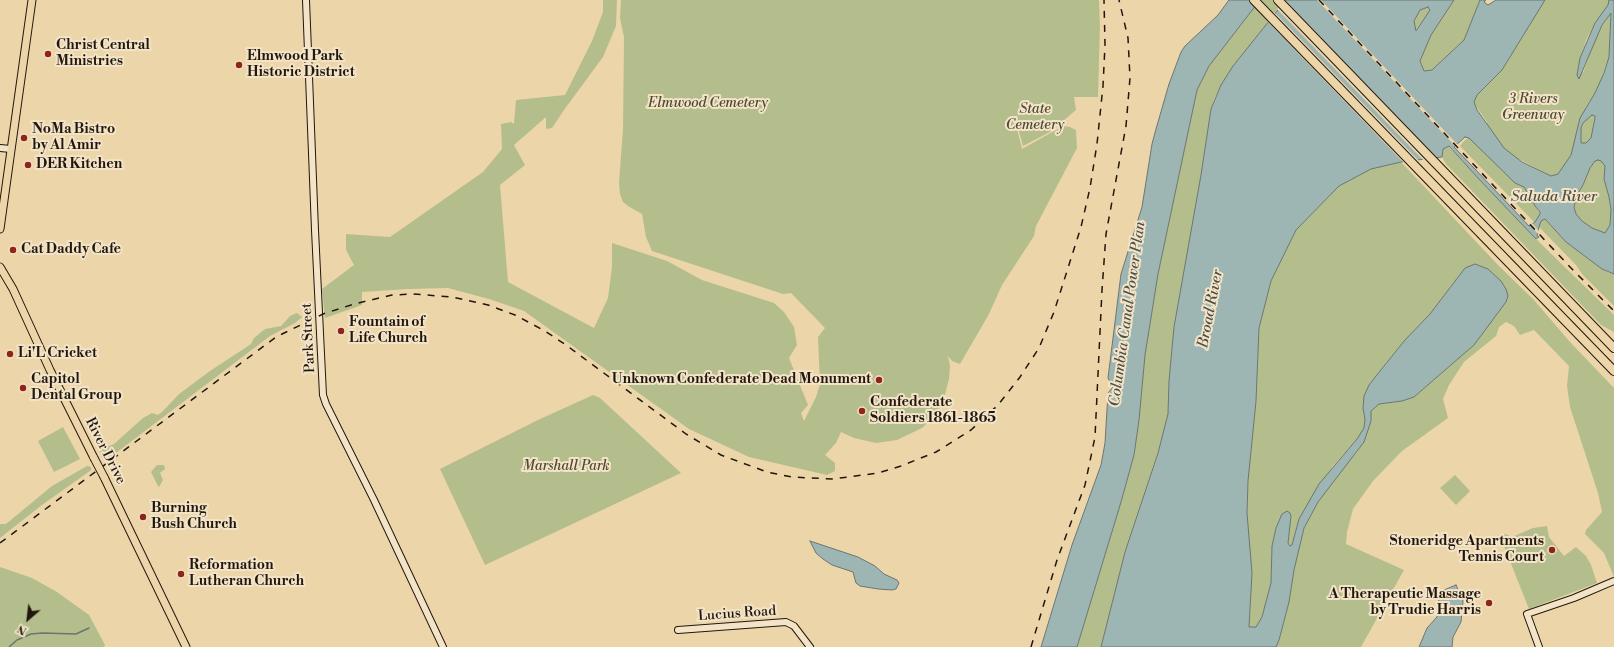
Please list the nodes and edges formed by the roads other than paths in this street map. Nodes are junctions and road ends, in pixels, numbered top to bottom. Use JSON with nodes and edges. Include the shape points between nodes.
{"nodes":[{"id":1,"x":32,"y":0,"type":"edge"},
{"id":2,"x":306,"y":0,"type":"edge"},
{"id":3,"x":1254,"y":0,"type":"edge"},
{"id":4,"x":1278,"y":0,"type":"edge"},
{"id":5,"x":0,"y":148,"type":"edge"},
{"id":6,"x":12,"y":149,"type":"junction"},
{"id":7,"x":0,"y":229,"type":"edge"},
{"id":8,"x":0,"y":267,"type":"edge"},
{"id":9,"x":1614,"y":348,"type":"edge"},
{"id":10,"x":1614,"y":371,"type":"edge"},
{"id":11,"x":1614,"y":581,"type":"edge"},
{"id":12,"x":678,"y":630,"type":"dead end"},
{"id":13,"x":186,"y":647,"type":"edge"},
{"id":14,"x":443,"y":647,"type":"edge"},
{"id":15,"x":810,"y":647,"type":"edge"},
{"id":16,"x":1539,"y":647,"type":"edge"}],
"edges":[{"from":1,"to":6,"type":"main road"},
{"from":2,"to":14,"type":"street","name":"Park Street","via":[[323,395]]},
{"from":3,"to":10,"type":"highway"},
{"from":4,"to":9,"type":"highway"},
{"from":5,"to":6,"type":"street"},
{"from":6,"to":7,"type":"main road"},
{"from":8,"to":13,"type":"main road","name":"River Drive","bridge":true},
{"from":11,"to":16,"type":"street","via":[[1527,614]]},
{"from":12,"to":15,"type":"street","name":"Lucius Road","via":[[786,622],[794,626]]}]}
